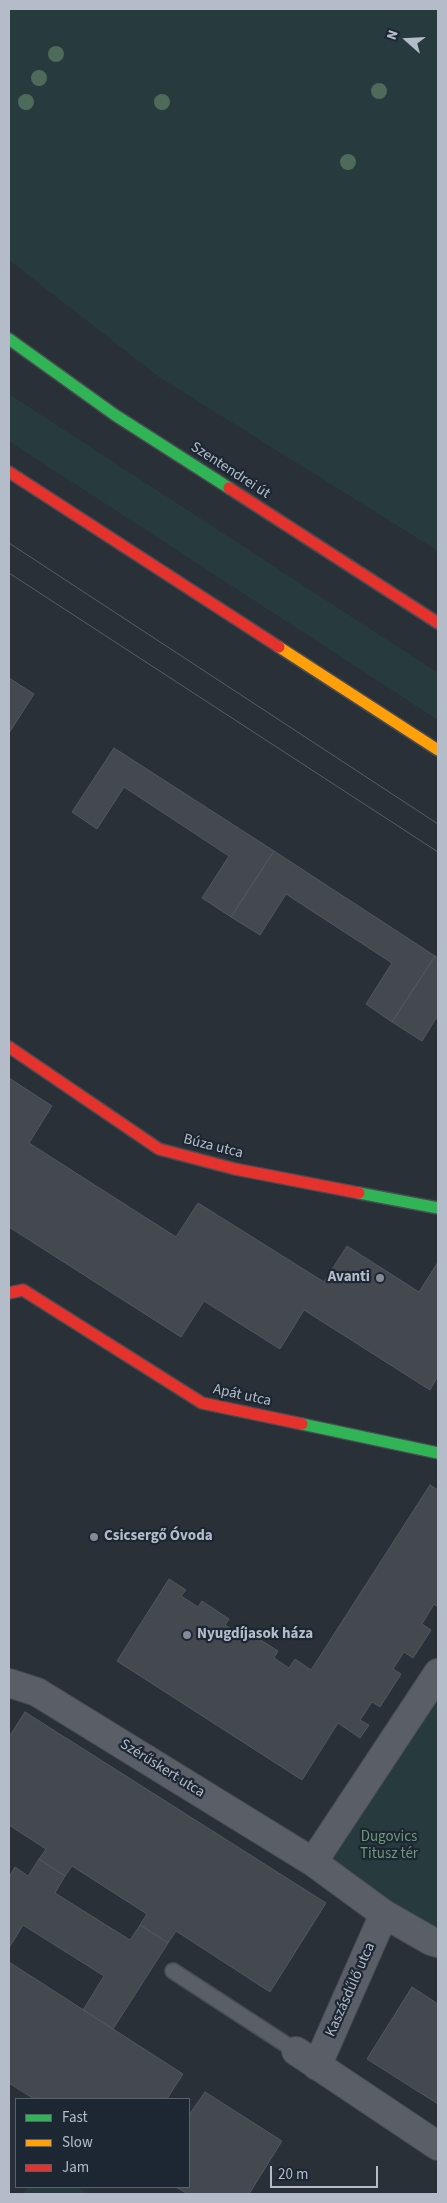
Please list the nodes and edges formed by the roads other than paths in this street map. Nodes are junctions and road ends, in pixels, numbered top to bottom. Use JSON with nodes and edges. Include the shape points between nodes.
{"nodes":[{"id":1,"x":9,"y":339,"type":"edge"},
{"id":2,"x":9,"y":472,"type":"edge"},
{"id":3,"x":438,"y":623,"type":"edge"},
{"id":4,"x":438,"y":750,"type":"edge"},
{"id":5,"x":9,"y":1047,"type":"edge"},
{"id":6,"x":438,"y":1208,"type":"edge"},
{"id":7,"x":9,"y":1293,"type":"edge"},
{"id":8,"x":438,"y":1453,"type":"edge"},
{"id":9,"x":438,"y":1673,"type":"edge"},
{"id":10,"x":9,"y":1684,"type":"edge"},
{"id":11,"x":313,"y":1862,"type":"junction"},
{"id":12,"x":384,"y":1914,"type":"junction"},
{"id":13,"x":438,"y":1943,"type":"edge"},
{"id":14,"x":173,"y":1971,"type":"dead end"},
{"id":15,"x":307,"y":2058,"type":"junction"},
{"id":16,"x":438,"y":2146,"type":"edge"}],
"edges":[{"from":1,"to":3,"type":"main road","name":"Szentendrei út","via":[[116,415]]},
{"from":2,"to":4,"type":"main road"},
{"from":5,"to":6,"type":"main road","name":"Búza utca","via":[[159,1149],[235,1169]]},
{"from":7,"to":8,"type":"main road","name":"Apát utca","via":[[23,1290],[202,1403]]},
{"from":9,"to":11,"type":"street"},
{"from":10,"to":11,"type":"street","name":"Szérűskert utca","via":[[38,1692]]},
{"from":11,"to":12,"type":"street","name":"Szérűskert utca"},
{"from":12,"to":13,"type":"street","name":"Szérűskert utca"},
{"from":12,"to":15,"type":"street","name":"Kaszásdűlő utca","via":[[344,2006]]},
{"from":14,"to":15,"type":"lane"},
{"from":15,"to":16,"type":"street"}]}
